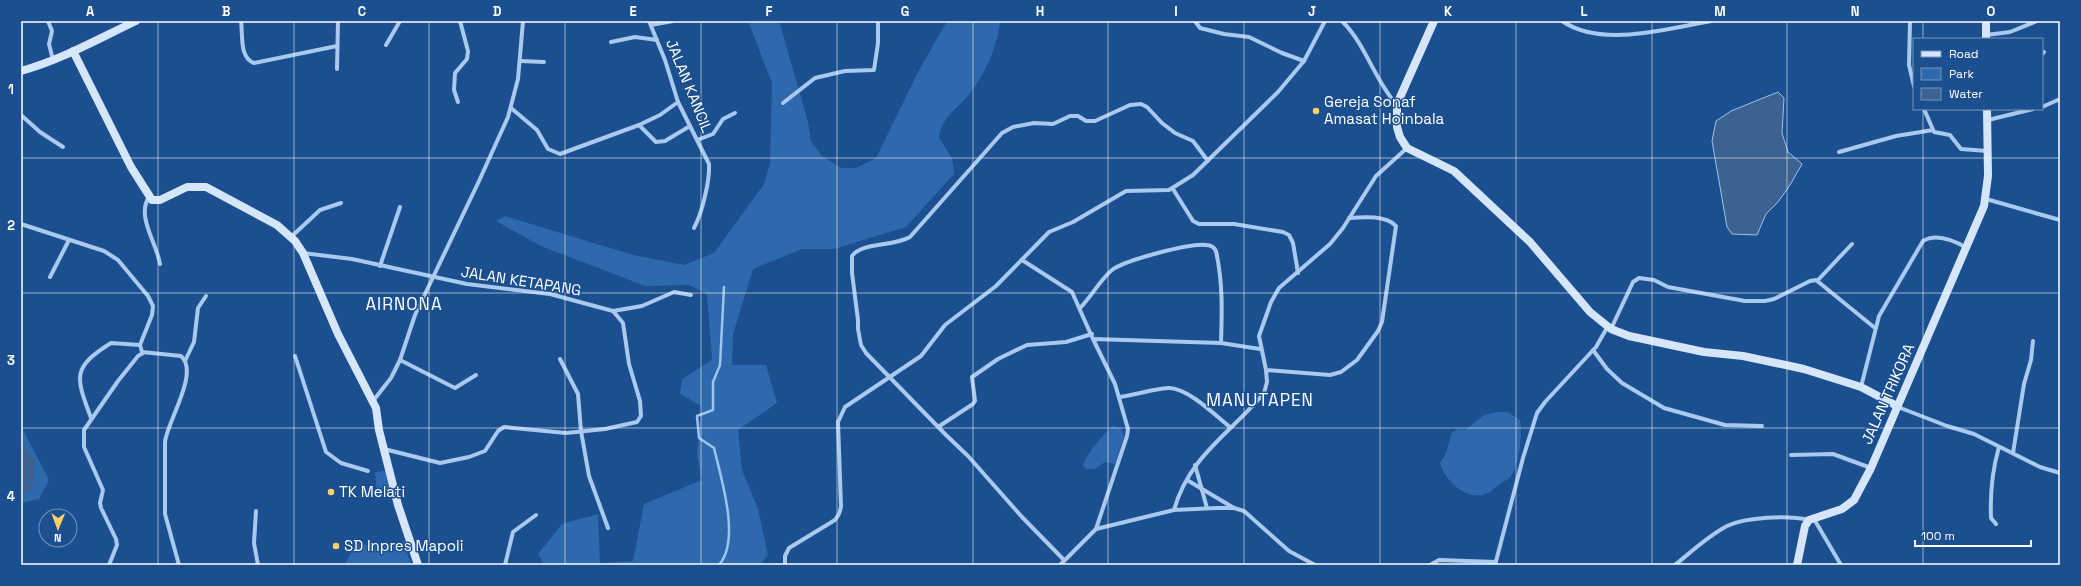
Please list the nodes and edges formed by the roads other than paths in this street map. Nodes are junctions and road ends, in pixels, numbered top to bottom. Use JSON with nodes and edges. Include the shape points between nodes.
{"nodes":[{"id":1,"x":48,"y":21,"type":"edge"},
{"id":2,"x":136,"y":21,"type":"edge"},
{"id":3,"x":241,"y":21,"type":"edge"},
{"id":4,"x":338,"y":21,"type":"edge"},
{"id":5,"x":400,"y":21,"type":"edge"},
{"id":6,"x":460,"y":21,"type":"edge"},
{"id":7,"x":523,"y":21,"type":"edge"},
{"id":8,"x":673,"y":21,"type":"edge"},
{"id":9,"x":878,"y":21,"type":"edge"},
{"id":10,"x":1195,"y":21,"type":"edge"},
{"id":11,"x":1325,"y":21,"type":"edge"},
{"id":12,"x":1342,"y":21,"type":"edge"},
{"id":13,"x":1434,"y":21,"type":"edge"},
{"id":14,"x":1562,"y":21,"type":"edge"},
{"id":15,"x":1711,"y":21,"type":"edge"},
{"id":16,"x":1910,"y":21,"type":"edge"},
{"id":17,"x":1986,"y":21,"type":"edge"},
{"id":18,"x":2037,"y":21,"type":"edge"},
{"id":19,"x":650,"y":23,"type":"edge"},
{"id":20,"x":1986,"y":37,"type":"edge"},
{"id":21,"x":657,"y":40,"type":"junction"},
{"id":22,"x":611,"y":42,"type":"dead end"},
{"id":23,"x":337,"y":46,"type":"junction"},
{"id":24,"x":386,"y":46,"type":"dead end"},
{"id":25,"x":73,"y":51,"type":"junction"},
{"id":26,"x":53,"y":60,"type":"junction"},
{"id":27,"x":520,"y":61,"type":"junction"},
{"id":28,"x":1304,"y":61,"type":"junction"},
{"id":29,"x":544,"y":62,"type":"dead end"},
{"id":30,"x":337,"y":69,"type":"dead end"},
{"id":31,"x":21,"y":71,"type":"edge"},
{"id":32,"x":1913,"y":79,"type":"edge"},
{"id":33,"x":2060,"y":99,"type":"edge"},
{"id":34,"x":458,"y":102,"type":"dead end"},
{"id":35,"x":678,"y":102,"type":"junction"},
{"id":36,"x":783,"y":103,"type":"dead end"},
{"id":37,"x":1397,"y":104,"type":"junction"},
{"id":38,"x":2043,"y":107,"type":"edge"},
{"id":39,"x":511,"y":108,"type":"junction"},
{"id":40,"x":1924,"y":110,"type":"edge"},
{"id":41,"x":1987,"y":110,"type":"edge"},
{"id":42,"x":2029,"y":110,"type":"edge"},
{"id":43,"x":735,"y":114,"type":"dead end"},
{"id":44,"x":21,"y":115,"type":"edge"},
{"id":45,"x":1988,"y":120,"type":"junction"},
{"id":46,"x":639,"y":125,"type":"junction"},
{"id":47,"x":690,"y":126,"type":"junction"},
{"id":48,"x":1933,"y":130,"type":"junction"},
{"id":49,"x":697,"y":140,"type":"junction"},
{"id":50,"x":63,"y":147,"type":"dead end"},
{"id":51,"x":1407,"y":148,"type":"junction"},
{"id":52,"x":1987,"y":151,"type":"junction"},
{"id":53,"x":1839,"y":152,"type":"dead end"},
{"id":54,"x":1208,"y":161,"type":"junction"},
{"id":55,"x":1173,"y":189,"type":"junction"},
{"id":56,"x":149,"y":197,"type":"junction"},
{"id":57,"x":1986,"y":199,"type":"junction"},
{"id":58,"x":341,"y":203,"type":"dead end"},
{"id":59,"x":400,"y":207,"type":"dead end"},
{"id":60,"x":1349,"y":218,"type":"junction"},
{"id":61,"x":2060,"y":220,"type":"edge"},
{"id":62,"x":21,"y":224,"type":"edge"},
{"id":63,"x":694,"y":228,"type":"dead end"},
{"id":64,"x":291,"y":237,"type":"junction"},
{"id":65,"x":69,"y":240,"type":"junction"},
{"id":66,"x":1852,"y":244,"type":"dead end"},
{"id":67,"x":1967,"y":248,"type":"junction"},
{"id":68,"x":302,"y":253,"type":"junction"},
{"id":69,"x":1022,"y":260,"type":"junction"},
{"id":70,"x":160,"y":264,"type":"dead end"},
{"id":71,"x":380,"y":266,"type":"junction"},
{"id":72,"x":1298,"y":272,"type":"junction"},
{"id":73,"x":50,"y":277,"type":"dead end"},
{"id":74,"x":432,"y":278,"type":"junction"},
{"id":75,"x":1818,"y":280,"type":"junction"},
{"id":76,"x":691,"y":294,"type":"dead end"},
{"id":77,"x":206,"y":296,"type":"dead end"},
{"id":78,"x":1080,"y":308,"type":"junction"},
{"id":79,"x":613,"y":311,"type":"junction"},
{"id":80,"x":1610,"y":328,"type":"junction"},
{"id":81,"x":1875,"y":328,"type":"junction"},
{"id":82,"x":1092,"y":337,"type":"junction"},
{"id":83,"x":2033,"y":341,"type":"dead end"},
{"id":84,"x":1221,"y":343,"type":"junction"},
{"id":85,"x":140,"y":345,"type":"junction"},
{"id":86,"x":1260,"y":349,"type":"junction"},
{"id":87,"x":1593,"y":350,"type":"junction"},
{"id":88,"x":143,"y":353,"type":"junction"},
{"id":89,"x":295,"y":356,"type":"dead end"},
{"id":90,"x":560,"y":359,"type":"dead end"},
{"id":91,"x":400,"y":360,"type":"junction"},
{"id":92,"x":185,"y":361,"type":"junction"},
{"id":93,"x":1266,"y":370,"type":"junction"},
{"id":94,"x":476,"y":374,"type":"dead end"},
{"id":95,"x":891,"y":377,"type":"junction"},
{"id":96,"x":1861,"y":387,"type":"junction"},
{"id":97,"x":1119,"y":397,"type":"junction"},
{"id":98,"x":373,"y":401,"type":"junction"},
{"id":99,"x":1897,"y":406,"type":"junction"},
{"id":100,"x":91,"y":418,"type":"junction"},
{"id":101,"x":1762,"y":426,"type":"dead end"},
{"id":102,"x":938,"y":427,"type":"junction"},
{"id":103,"x":1230,"y":427,"type":"junction"},
{"id":104,"x":581,"y":431,"type":"junction"},
{"id":105,"x":1999,"y":447,"type":"junction"},
{"id":106,"x":384,"y":449,"type":"junction"},
{"id":107,"x":2013,"y":453,"type":"junction"},
{"id":108,"x":1791,"y":455,"type":"dead end"},
{"id":109,"x":1195,"y":465,"type":"junction"},
{"id":110,"x":1871,"y":468,"type":"junction"},
{"id":111,"x":368,"y":472,"type":"dead end"},
{"id":112,"x":2060,"y":473,"type":"edge"},
{"id":113,"x":1187,"y":480,"type":"junction"},
{"id":114,"x":1202,"y":488,"type":"junction"},
{"id":115,"x":1207,"y":508,"type":"junction"},
{"id":116,"x":1234,"y":508,"type":"junction"},
{"id":117,"x":1174,"y":510,"type":"junction"},
{"id":118,"x":256,"y":511,"type":"dead end"},
{"id":119,"x":536,"y":515,"type":"dead end"},
{"id":120,"x":1812,"y":519,"type":"junction"},
{"id":121,"x":1996,"y":524,"type":"dead end"},
{"id":122,"x":608,"y":528,"type":"dead end"},
{"id":123,"x":1096,"y":529,"type":"junction"},
{"id":124,"x":1064,"y":560,"type":"junction"},
{"id":125,"x":1496,"y":564,"type":"edge"},
{"id":126,"x":109,"y":565,"type":"edge"},
{"id":127,"x":179,"y":565,"type":"edge"},
{"id":128,"x":258,"y":565,"type":"edge"},
{"id":129,"x":418,"y":565,"type":"edge"},
{"id":130,"x":505,"y":565,"type":"edge"},
{"id":131,"x":785,"y":565,"type":"edge"},
{"id":132,"x":1060,"y":565,"type":"edge"},
{"id":133,"x":1315,"y":565,"type":"edge"},
{"id":134,"x":1430,"y":565,"type":"edge"},
{"id":135,"x":1675,"y":565,"type":"edge"},
{"id":136,"x":1797,"y":565,"type":"edge"},
{"id":137,"x":1841,"y":565,"type":"edge"}],
"edges":[{"from":1,"to":26,"type":"street","via":[[52,30],[49,44]]},
{"from":2,"to":25,"type":"street"},
{"from":3,"to":23,"type":"street","via":[[244,54],[254,63]]},
{"from":4,"to":23,"type":"street"},
{"from":5,"to":24,"type":"street"},
{"from":6,"to":34,"type":"street","via":[[468,51],[464,63],[455,73],[454,90]]},
{"from":7,"to":27,"type":"street"},
{"from":8,"to":19,"type":"street"},
{"from":9,"to":36,"type":"street","via":[[874,70],[845,71],[815,78]]},
{"from":10,"to":28,"type":"street","via":[[1200,28],[1249,37]]},
{"from":11,"to":28,"type":"street"},
{"from":12,"to":37,"type":"street","via":[[1358,39],[1388,94]]},
{"from":13,"to":37,"type":"street"},
{"from":14,"to":15,"type":"street","via":[[1583,31],[1608,35]]},
{"from":16,"to":32,"type":"street","via":[[1909,65]]},
{"from":17,"to":20,"type":"street"},
{"from":18,"to":20,"type":"street","via":[[2010,32]]},
{"from":19,"to":21,"type":"street","name":"JALAN KANCIL"},
{"from":21,"to":22,"type":"street","via":[[635,37]]},
{"from":21,"to":35,"type":"street","name":"JALAN KANCIL"},
{"from":23,"to":30,"type":"street"},
{"from":25,"to":26,"type":"street"},
{"from":25,"to":56,"type":"street","via":[[125,156]]},
{"from":26,"to":31,"type":"street"},
{"from":27,"to":29,"type":"street"},
{"from":27,"to":39,"type":"street"},
{"from":28,"to":54,"type":"street","via":[[1278,92]]},
{"from":33,"to":38,"type":"street"},
{"from":35,"to":46,"type":"street","via":[[660,115]]},
{"from":35,"to":47,"type":"street","name":"JALAN KANCIL"},
{"from":37,"to":51,"type":"street","via":[[1397,127]]},
{"from":39,"to":46,"type":"street","via":[[537,130],[548,149],[559,154]]},
{"from":39,"to":74,"type":"street","via":[[480,180]]},
{"from":40,"to":48,"type":"street"},
{"from":41,"to":45,"type":"street","name":"JALAN TRIKORA"},
{"from":42,"to":45,"type":"street"},
{"from":43,"to":49,"type":"street","via":[[723,119],[713,134]]},
{"from":44,"to":50,"type":"street","via":[[40,132]]},
{"from":45,"to":52,"type":"street","name":"JALAN TRIKORA"},
{"from":46,"to":47,"type":"street","via":[[653,141],[660,143]]},
{"from":47,"to":49,"type":"street","name":"JALAN KANCIL"},
{"from":48,"to":52,"type":"street","via":[[1936,133],[1950,135],[1961,148]]},
{"from":48,"to":53,"type":"street","via":[[1896,136]]},
{"from":49,"to":63,"type":"street","name":"JALAN KANCIL","via":[[709,164],[710,175],[700,217]]},
{"from":51,"to":60,"type":"street","via":[[1376,176]]},
{"from":51,"to":80,"type":"street","via":[[1454,171],[1530,242],[1590,312]]},
{"from":52,"to":57,"type":"street","name":"JALAN TRIKORA"},
{"from":54,"to":55,"type":"street"},
{"from":54,"to":95,"type":"street","via":[[1193,141],[1175,133],[1141,104],[1130,105],[1095,121],[1070,116],[1053,124],[1034,123],[1004,130],[910,237],[898,243],[862,248],[852,256],[861,345]]},
{"from":55,"to":69,"type":"street","via":[[1132,190],[1121,193],[1073,222],[1049,232]]},
{"from":55,"to":72,"type":"street","via":[[1193,221],[1199,224],[1234,224],[1290,235]]},
{"from":56,"to":64,"type":"street","via":[[157,201],[188,187],[206,187],[277,225]]},
{"from":56,"to":70,"type":"street","via":[[146,201],[145,215]]},
{"from":57,"to":61,"type":"street"},
{"from":57,"to":67,"type":"street","name":"JALAN TRIKORA"},
{"from":58,"to":64,"type":"street","via":[[320,210]]},
{"from":59,"to":71,"type":"street"},
{"from":60,"to":72,"type":"street","via":[[1330,244]]},
{"from":60,"to":93,"type":"street","via":[[1378,219],[1396,226],[1385,308],[1378,331],[1357,360],[1337,374]]},
{"from":62,"to":65,"type":"street"},
{"from":64,"to":68,"type":"street"},
{"from":65,"to":73,"type":"street"},
{"from":65,"to":85,"type":"street","via":[[112,255],[148,296],[153,306],[152,315]]},
{"from":66,"to":75,"type":"street"},
{"from":67,"to":81,"type":"street","via":[[1945,239],[1925,240],[1884,307]]},
{"from":67,"to":99,"type":"street","name":"JALAN TRIKORA"},
{"from":68,"to":71,"type":"street","name":"JALAN KETAPANG","via":[[352,259]]},
{"from":68,"to":98,"type":"street","via":[[338,334]]},
{"from":69,"to":78,"type":"street","via":[[1068,288]]},
{"from":69,"to":95,"type":"street","via":[[996,286],[945,325],[921,356]]},
{"from":71,"to":74,"type":"street","name":"JALAN KETAPANG"},
{"from":72,"to":86,"type":"street","via":[[1279,288],[1271,302],[1259,336]]},
{"from":74,"to":79,"type":"street","name":"JALAN KETAPANG","via":[[550,294]]},
{"from":74,"to":91,"type":"street","via":[[415,315]]},
{"from":75,"to":80,"type":"street","via":[[1810,281],[1774,300],[1745,301],[1668,287],[1654,280],[1638,278]]},
{"from":75,"to":81,"type":"street"},
{"from":76,"to":79,"type":"street","via":[[674,292],[642,306]]},
{"from":77,"to":92,"type":"street","via":[[198,308],[194,342]]},
{"from":78,"to":82,"type":"street"},
{"from":78,"to":84,"type":"street","via":[[1110,272],[1118,267],[1178,248],[1207,245],[1216,251],[1222,282]]},
{"from":79,"to":104,"type":"street","via":[[623,323],[641,416],[637,422],[631,424]]},
{"from":80,"to":87,"type":"street"},
{"from":80,"to":96,"type":"street","via":[[1630,336],[1704,352],[1743,356],[1804,370]]},
{"from":81,"to":96,"type":"street"},
{"from":82,"to":84,"type":"street"},
{"from":82,"to":97,"type":"street","via":[[1112,376]]},
{"from":82,"to":102,"type":"street","via":[[1027,345],[998,359],[972,377],[975,400],[973,404]]},
{"from":83,"to":107,"type":"street"},
{"from":84,"to":86,"type":"street"},
{"from":85,"to":88,"type":"street"},
{"from":85,"to":100,"type":"street","via":[[111,343],[86,361],[80,374],[80,389]]},
{"from":86,"to":93,"type":"street"},
{"from":87,"to":101,"type":"street","via":[[1607,369],[1622,383],[1664,408],[1725,425]]},
{"from":87,"to":125,"type":"street","via":[[1537,413],[1522,458]]},
{"from":88,"to":92,"type":"street","via":[[181,356]]},
{"from":88,"to":100,"type":"street","via":[[134,361]]},
{"from":89,"to":111,"type":"street","via":[[326,452],[341,463]]},
{"from":90,"to":104,"type":"street","via":[[578,394]]},
{"from":91,"to":94,"type":"street","via":[[455,388]]},
{"from":91,"to":98,"type":"street","via":[[391,378]]},
{"from":92,"to":127,"type":"street","via":[[183,394],[167,430],[165,442],[166,514]]},
{"from":93,"to":103,"type":"street","via":[[1267,382],[1264,393]]},
{"from":95,"to":102,"type":"street"},
{"from":95,"to":131,"type":"street","via":[[848,404],[841,413],[838,422],[841,493],[839,514],[836,520],[789,548],[785,556]]},
{"from":96,"to":99,"type":"street"},
{"from":97,"to":103,"type":"street","via":[[1167,388],[1175,389],[1197,401]]},
{"from":97,"to":123,"type":"street","via":[[1127,424],[1127,436]]},
{"from":98,"to":106,"type":"street"},
{"from":99,"to":105,"type":"street","via":[[1974,434]]},
{"from":99,"to":110,"type":"street","name":"JALAN TRIKORA"},
{"from":100,"to":126,"type":"street","via":[[84,430],[84,447],[96,478],[101,484],[103,490],[100,503],[116,539],[117,545]]},
{"from":102,"to":124,"type":"street"},
{"from":103,"to":109,"type":"street"},
{"from":104,"to":106,"type":"street","via":[[558,432],[504,427],[495,434],[485,451],[442,463]]},
{"from":104,"to":122,"type":"street","via":[[589,476]]},
{"from":105,"to":107,"type":"street"},
{"from":105,"to":121,"type":"street","via":[[1993,468],[1991,490],[1990,518]]},
{"from":106,"to":129,"type":"street","via":[[398,505]]},
{"from":107,"to":112,"type":"street","via":[[2040,467]]},
{"from":108,"to":110,"type":"street","via":[[1833,454]]},
{"from":109,"to":113,"type":"street"},
{"from":109,"to":114,"type":"street"},
{"from":110,"to":120,"type":"street","name":"JALAN TRIKORA","via":[[1854,500],[1842,509]]},
{"from":113,"to":114,"type":"street"},
{"from":113,"to":117,"type":"street"},
{"from":114,"to":115,"type":"street"},
{"from":114,"to":116,"type":"street"},
{"from":115,"to":116,"type":"street"},
{"from":115,"to":117,"type":"street"},
{"from":116,"to":133,"type":"street","via":[[1254,518],[1289,551]]},
{"from":117,"to":123,"type":"street"},
{"from":118,"to":128,"type":"street","via":[[254,543]]},
{"from":119,"to":130,"type":"street","via":[[513,532]]},
{"from":120,"to":135,"type":"street","name":"JALAN TRIKORA","via":[[1752,520],[1728,526]]},
{"from":120,"to":136,"type":"street","via":[[1805,526]]},
{"from":120,"to":137,"type":"street"},
{"from":123,"to":124,"type":"street"},
{"from":124,"to":132,"type":"street"},
{"from":125,"to":134,"type":"street","via":[[1439,560]]}]}
